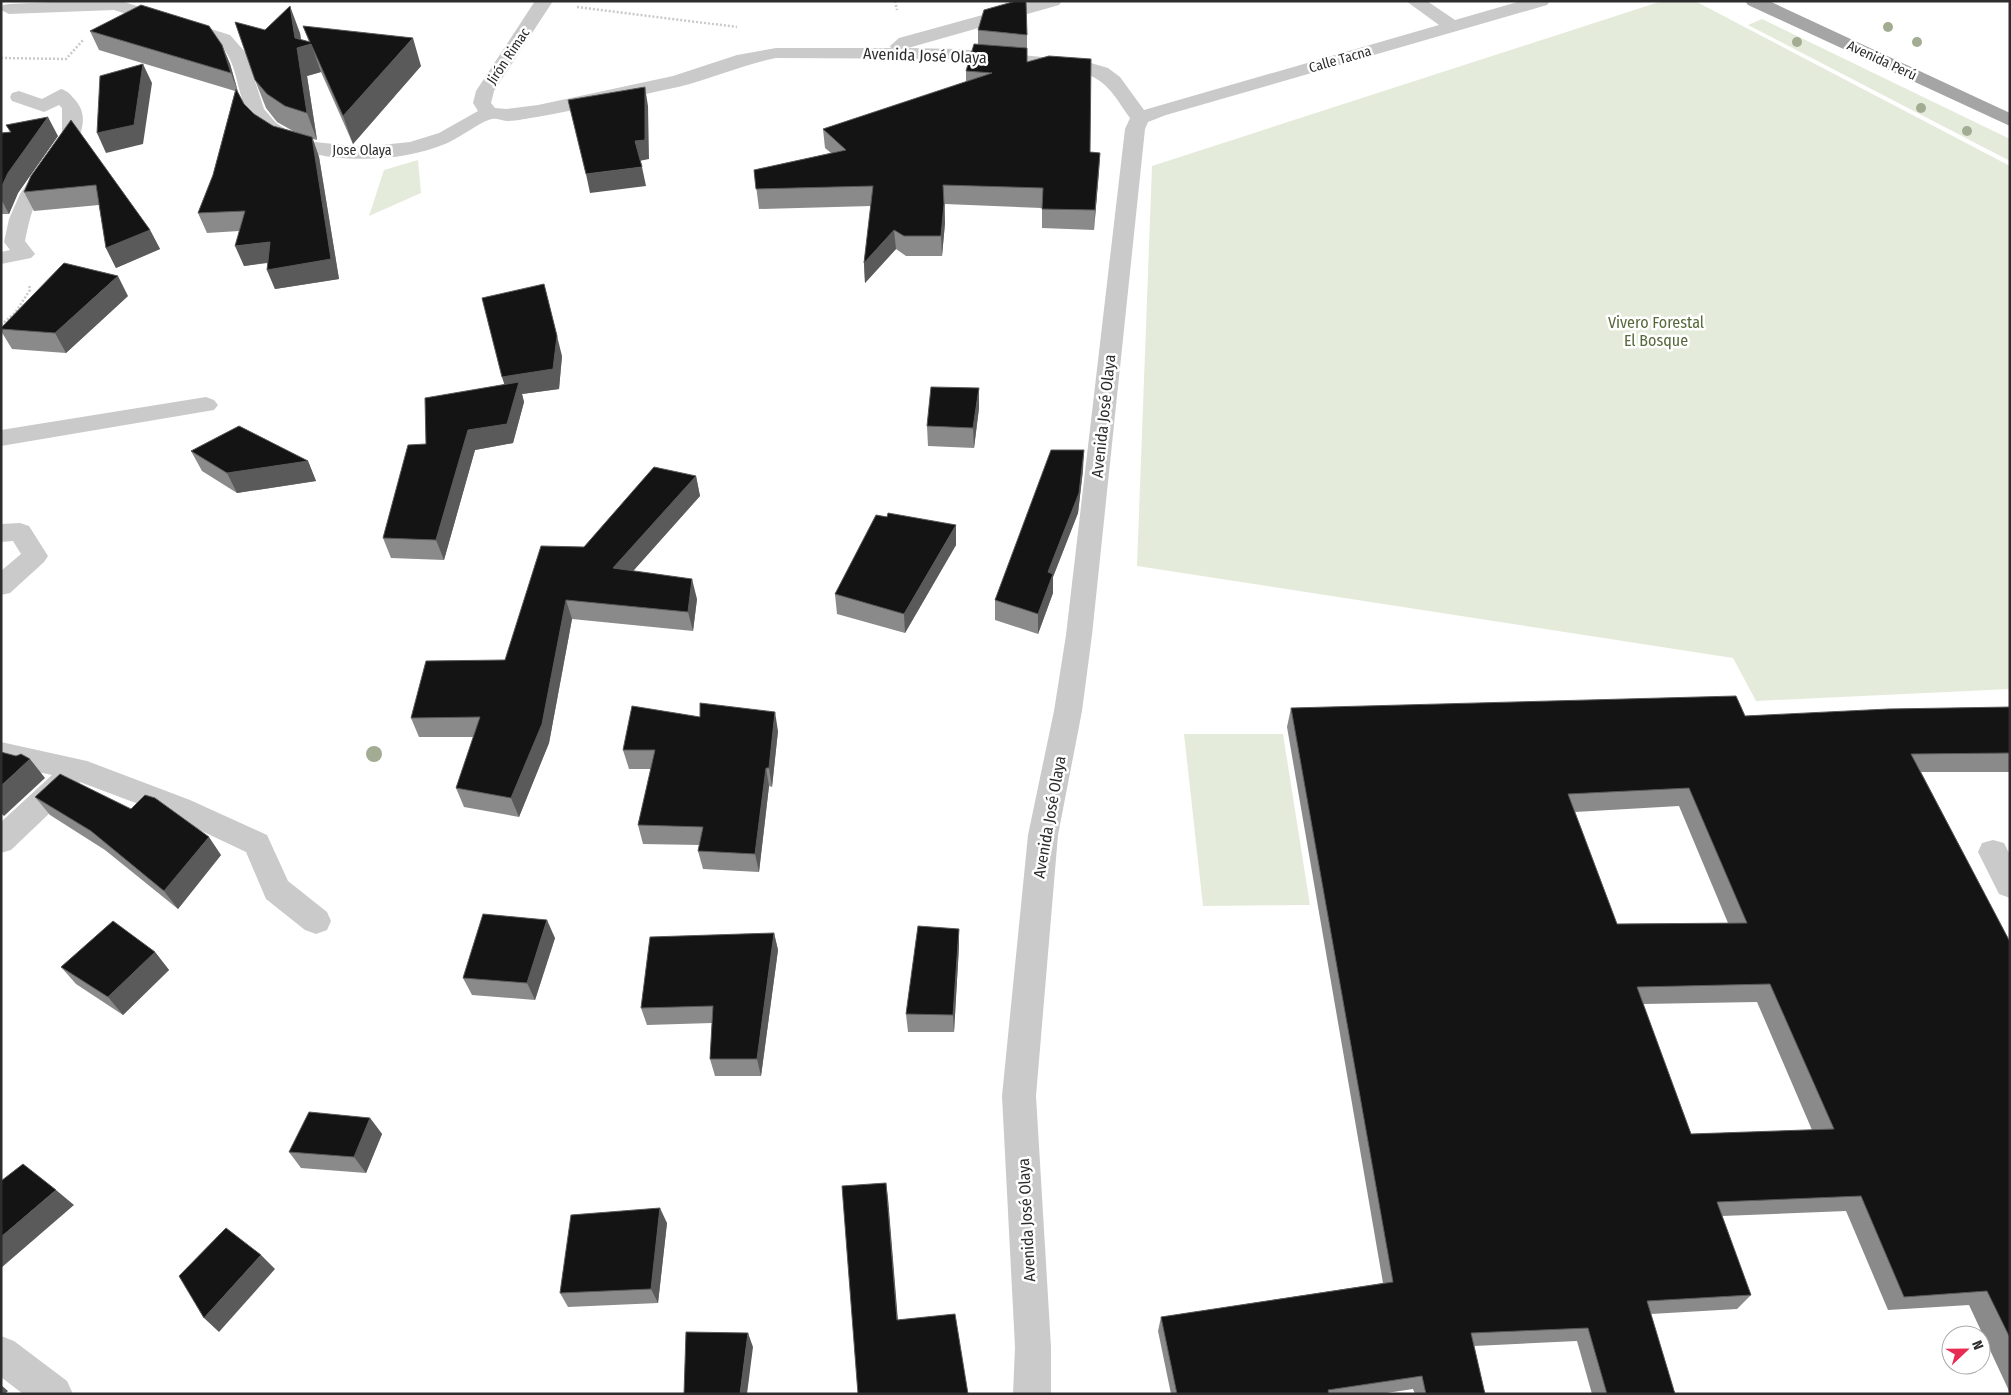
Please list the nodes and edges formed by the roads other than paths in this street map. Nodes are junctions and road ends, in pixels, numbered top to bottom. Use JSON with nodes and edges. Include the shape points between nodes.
{"nodes":[{"id":1,"x":1053,"y":1,"type":"edge"},
{"id":2,"x":1415,"y":1,"type":"edge"},
{"id":3,"x":1541,"y":1,"type":"edge"},
{"id":4,"x":1754,"y":1,"type":"edge"},
{"id":5,"x":544,"y":2,"type":"edge"},
{"id":6,"x":117,"y":3,"type":"edge"},
{"id":7,"x":9,"y":9,"type":"dead end"},
{"id":8,"x":1452,"y":26,"type":"junction"},
{"id":9,"x":890,"y":53,"type":"junction"},
{"id":10,"x":19,"y":97,"type":"dead end"},
{"id":11,"x":489,"y":113,"type":"junction"},
{"id":12,"x":1140,"y":118,"type":"junction"},
{"id":13,"x":2010,"y":120,"type":"edge"},
{"id":14,"x":1,"y":258,"type":"edge"},
{"id":15,"x":206,"y":405,"type":"dead end"},
{"id":16,"x":1,"y":438,"type":"edge"},
{"id":17,"x":1,"y":532,"type":"edge"},
{"id":18,"x":1,"y":586,"type":"edge"},
{"id":19,"x":1,"y":753,"type":"edge"},
{"id":20,"x":78,"y":769,"type":"junction"},
{"id":21,"x":1,"y":840,"type":"edge"},
{"id":22,"x":1993,"y":852,"type":"dead end"},
{"id":23,"x":2010,"y":885,"type":"edge"},
{"id":24,"x":316,"y":922,"type":"dead end"},
{"id":25,"x":1,"y":1354,"type":"edge"},
{"id":26,"x":54,"y":1394,"type":"edge"},
{"id":27,"x":1032,"y":1394,"type":"edge"}],
"edges":[{"from":1,"to":9,"type":"street","via":[[905,42]]},
{"from":2,"to":8,"type":"street"},
{"from":3,"to":8,"type":"street","name":"Calle Tacna"},
{"from":4,"to":13,"type":"main road","name":"Avenida Perú"},
{"from":5,"to":11,"type":"street","name":"Jirón Rimac","via":[[485,91],[482,104]]},
{"from":6,"to":7,"type":"street"},
{"from":6,"to":11,"type":"street","name":"Jose Olaya","via":[[231,43],[247,95],[256,112],[272,130],[314,149],[349,153],[408,150],[433,143]]},
{"from":8,"to":12,"type":"street","name":"Calle Tacna"},
{"from":9,"to":11,"type":"street","name":"Avenida José Olaya","via":[[758,55],[669,83],[517,115]]},
{"from":9,"to":12,"type":"street","name":"Avenida José Olaya","via":[[958,54],[1090,67],[1113,80]]},
{"from":10,"to":14,"type":"street","via":[[44,106],[61,95],[71,107],[72,133],[30,194],[19,219],[14,242],[24,254]]},
{"from":12,"to":27,"type":"street","name":"Avenida José Olaya","via":[[1135,129],[1078,645],[1043,835],[1032,929],[1019,1096],[1033,1347]]},
{"from":15,"to":16,"type":"street"},
{"from":17,"to":18,"type":"street","via":[[20,532],[34,556]]},
{"from":19,"to":20,"type":"street"},
{"from":20,"to":21,"type":"street"},
{"from":20,"to":24,"type":"street","via":[[180,808],[257,844],[277,890]]},
{"from":22,"to":23,"type":"street"},
{"from":25,"to":26,"type":"street"}]}
